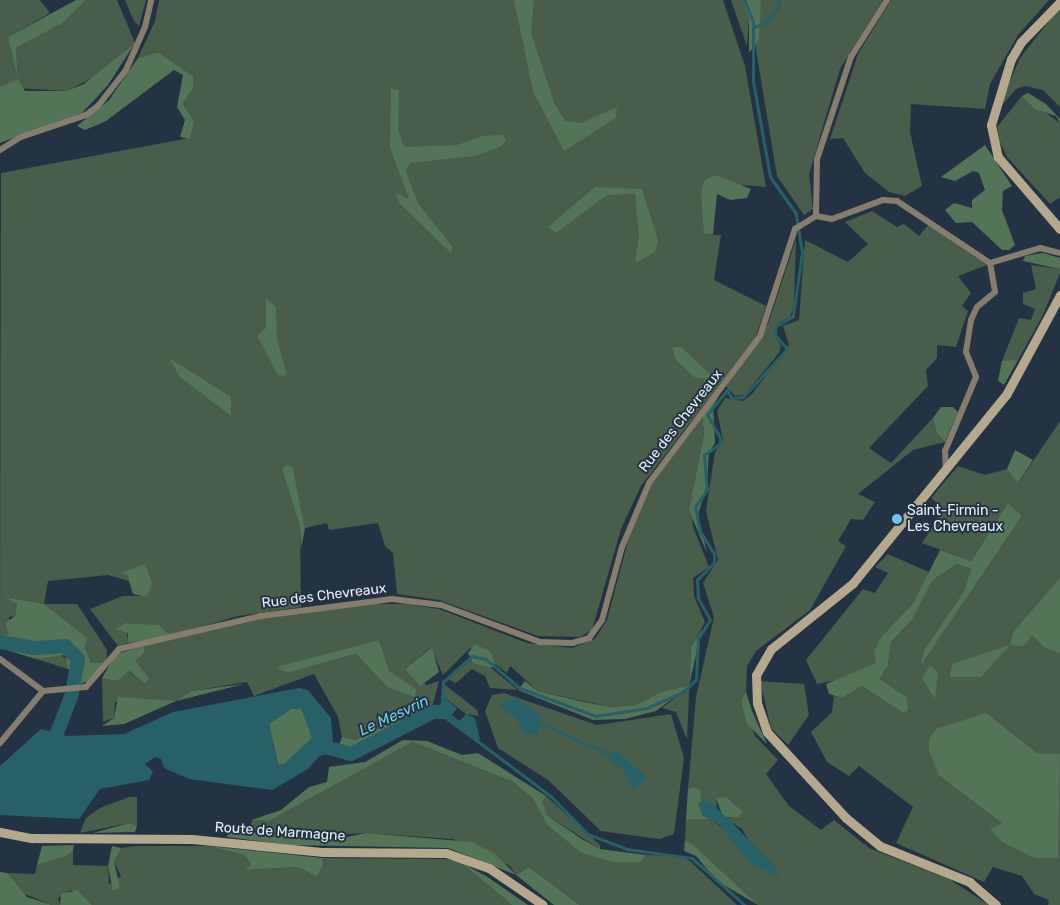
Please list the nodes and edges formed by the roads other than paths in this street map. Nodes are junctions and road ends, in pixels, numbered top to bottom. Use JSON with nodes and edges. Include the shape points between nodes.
{"nodes":[{"id":1,"x":151,"y":0,"type":"edge"},
{"id":2,"x":888,"y":0,"type":"edge"},
{"id":3,"x":1060,"y":2,"type":"edge"},
{"id":4,"x":0,"y":150,"type":"edge"},
{"id":5,"x":816,"y":216,"type":"junction"},
{"id":6,"x":1060,"y":229,"type":"edge"},
{"id":7,"x":1060,"y":254,"type":"edge"},
{"id":8,"x":990,"y":263,"type":"junction"},
{"id":9,"x":1060,"y":294,"type":"edge"},
{"id":10,"x":946,"y":469,"type":"junction"},
{"id":11,"x":0,"y":659,"type":"edge"},
{"id":12,"x":43,"y":691,"type":"junction"},
{"id":13,"x":0,"y":743,"type":"edge"},
{"id":14,"x":0,"y":832,"type":"edge"},
{"id":15,"x":543,"y":905,"type":"edge"},
{"id":16,"x":996,"y":905,"type":"edge"}],
"edges":[{"from":1,"to":4,"type":"street","via":[[129,64],[98,106],[86,115],[21,137]]},
{"from":2,"to":5,"type":"street","via":[[851,57],[817,159]]},
{"from":3,"to":6,"type":"main road","via":[[1021,42],[1012,58],[991,125],[998,157]]},
{"from":5,"to":8,"type":"street","via":[[832,219],[883,200],[897,201]]},
{"from":5,"to":12,"type":"street","name":"Rue des Chevreaux","via":[[797,226],[760,336],[649,483],[622,547],[602,620],[589,638],[572,643],[540,642],[441,605],[368,600],[261,616],[130,645],[114,654],[95,681],[78,689]]},
{"from":7,"to":8,"type":"street","via":[[1040,248]]},
{"from":8,"to":10,"type":"street","via":[[996,292],[977,308],[971,320],[966,352],[976,377],[948,442]]},
{"from":9,"to":10,"type":"main road","via":[[1006,395]]},
{"from":10,"to":16,"type":"main road","via":[[853,583],[763,658],[756,675],[757,703],[776,745],[867,836],[888,850],[970,882]]},
{"from":11,"to":12,"type":"street"},
{"from":12,"to":13,"type":"street"},
{"from":14,"to":15,"type":"main road","name":"Route de Marmagne","via":[[32,838],[192,839],[323,852],[446,852],[489,868]]}]}
